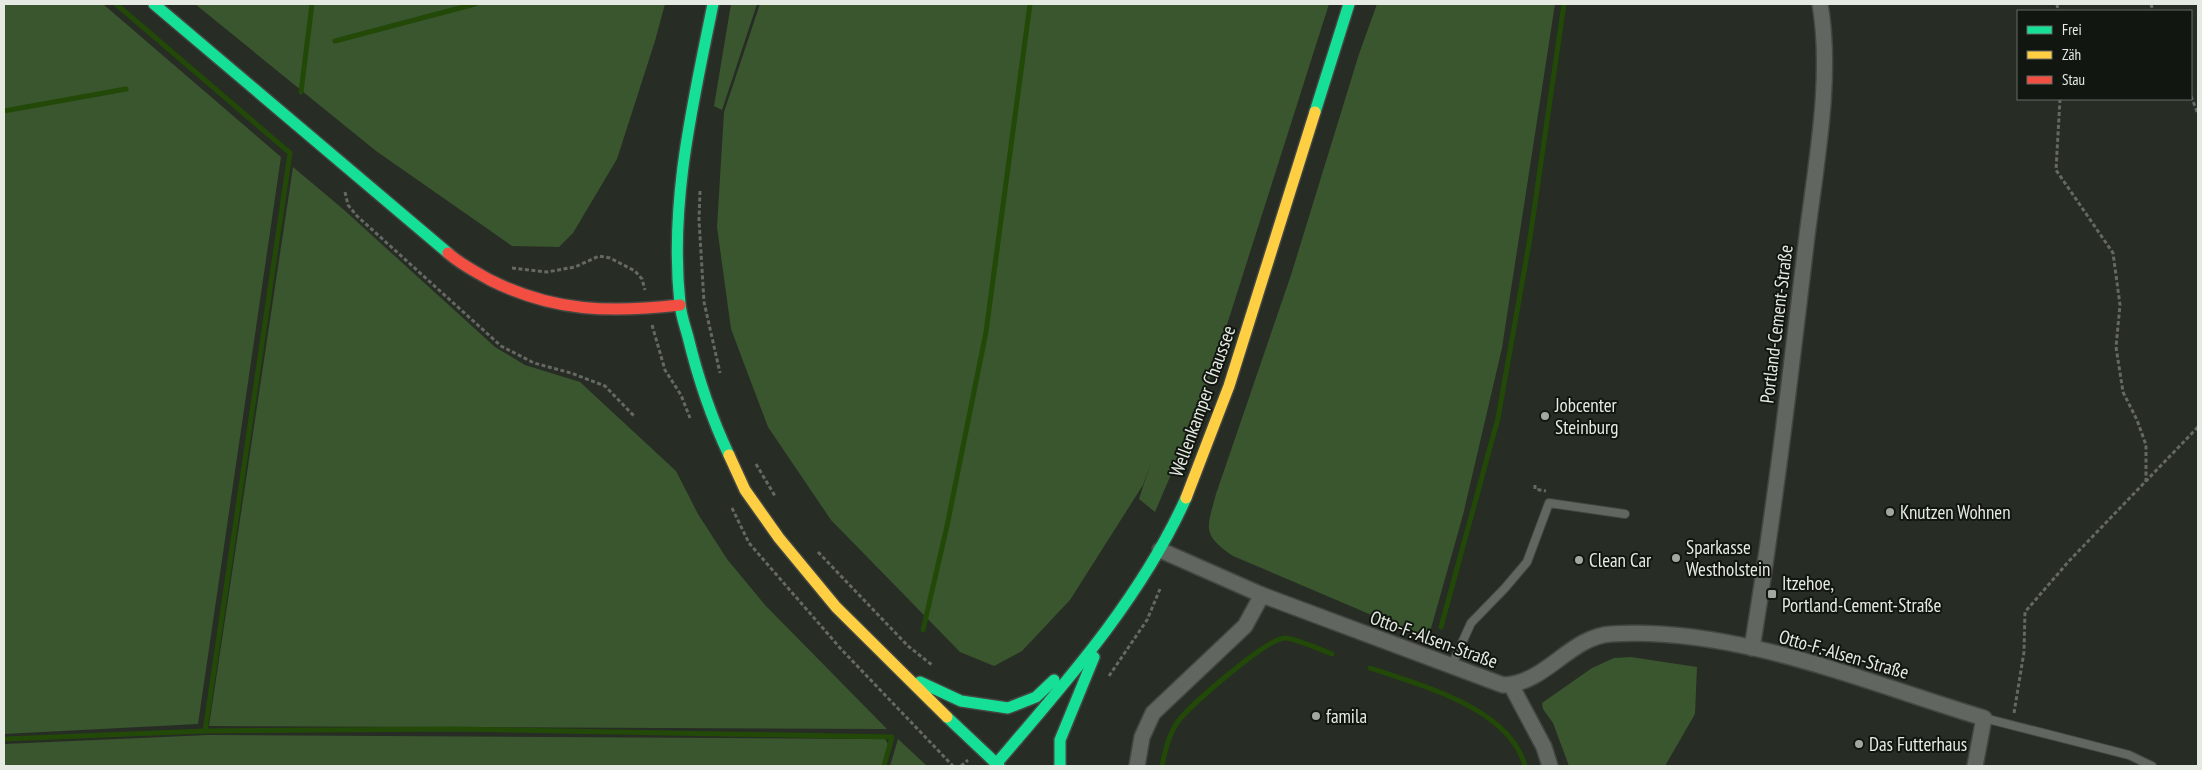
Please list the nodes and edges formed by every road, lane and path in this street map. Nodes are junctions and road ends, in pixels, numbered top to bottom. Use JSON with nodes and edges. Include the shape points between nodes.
{"nodes":[{"id":1,"x":154,"y":4,"type":"edge"},
{"id":2,"x":713,"y":4,"type":"edge"},
{"id":3,"x":1349,"y":4,"type":"edge"},
{"id":4,"x":1820,"y":4,"type":"edge"},
{"id":5,"x":2192,"y":99,"type":"edge"},
{"id":6,"x":2060,"y":100,"type":"edge"},
{"id":7,"x":2198,"y":114,"type":"edge"},
{"id":8,"x":349,"y":170,"type":"junction"},
{"id":9,"x":700,"y":190,"type":"dead end"},
{"id":10,"x":505,"y":266,"type":"dead end"},
{"id":11,"x":680,"y":305,"type":"junction"},
{"id":12,"x":650,"y":309,"type":"junction"},
{"id":13,"x":722,"y":380,"type":"dead end"},
{"id":14,"x":636,"y":417,"type":"dead end"},
{"id":15,"x":692,"y":423,"type":"dead end"},
{"id":16,"x":2198,"y":427,"type":"edge"},
{"id":17,"x":756,"y":463,"type":"dead end"},
{"id":18,"x":2146,"y":482,"type":"junction"},
{"id":19,"x":776,"y":498,"type":"dead end"},
{"id":20,"x":729,"y":501,"type":"dead end"},
{"id":21,"x":1625,"y":514,"type":"dead end"},
{"id":22,"x":812,"y":545,"type":"dead end"},
{"id":23,"x":1160,"y":550,"type":"junction"},
{"id":24,"x":1162,"y":584,"type":"dead end"},
{"id":25,"x":1262,"y":595,"type":"junction"},
{"id":26,"x":1101,"y":637,"type":"junction"},
{"id":27,"x":1752,"y":648,"type":"junction"},
{"id":28,"x":1451,"y":666,"type":"junction"},
{"id":29,"x":935,"y":667,"type":"dead end"},
{"id":30,"x":900,"y":672,"type":"junction"},
{"id":31,"x":1104,"y":682,"type":"dead end"},
{"id":32,"x":1511,"y":685,"type":"junction"},
{"id":33,"x":1984,"y":718,"type":"junction"},
{"id":34,"x":2013,"y":724,"type":"junction"},
{"id":35,"x":953,"y":766,"type":"edge"},
{"id":36,"x":996,"y":766,"type":"edge"},
{"id":37,"x":1060,"y":766,"type":"edge"},
{"id":38,"x":1137,"y":766,"type":"edge"},
{"id":39,"x":1550,"y":766,"type":"edge"},
{"id":40,"x":1975,"y":766,"type":"edge"},
{"id":41,"x":2152,"y":766,"type":"edge"}],
"edges":[{"from":1,"to":8,"type":"main road"},
{"from":2,"to":11,"type":"main road","via":[[680,181],[677,210]]},
{"from":3,"to":23,"type":"main road","name":"Wellenkamper Chaussee","via":[[1229,386],[1188,491]]},
{"from":4,"to":27,"type":"street","name":"Portland-Cement-Straße","via":[[1825,77],[1789,386]]},
{"from":5,"to":7,"type":"path"},
{"from":6,"to":18,"type":"path","via":[[2056,170],[2113,253],[2120,305],[2116,347],[2123,392],[2146,444]]},
{"from":8,"to":12,"type":"main road","via":[[452,257],[515,293],[555,306],[598,312]]},
{"from":8,"to":14,"type":"path","via":[[344,190],[348,205],[357,216],[501,346],[534,363],[605,386]]},
{"from":9,"to":13,"type":"path","via":[[704,302]]},
{"from":10,"to":12,"type":"path","via":[[548,272],[575,267],[599,256],[610,258],[635,271],[642,279]]},
{"from":11,"to":12,"type":"main road"},
{"from":11,"to":30,"type":"main road","via":[[693,359],[715,425],[745,490],[779,538],[836,607]]},
{"from":12,"to":15,"type":"path","via":[[654,337],[666,370]]},
{"from":16,"to":18,"type":"path"},
{"from":17,"to":19,"type":"path"},
{"from":18,"to":34,"type":"path","via":[[2068,561],[2026,612],[2024,652]]},
{"from":20,"to":35,"type":"path","via":[[749,543],[848,656]]},
{"from":21,"to":28,"type":"lane","via":[[1549,503],[1527,562],[1471,623]]},
{"from":22,"to":29,"type":"path","via":[[908,646]]},
{"from":23,"to":25,"type":"street","name":"Otto-F.-Alsen-Straße"},
{"from":23,"to":26,"type":"main road","name":"Wellenkamper Chaussee"},
{"from":24,"to":31,"type":"path","via":[[1147,620]]},
{"from":25,"to":28,"type":"street","name":"Otto-F.-Alsen-Straße"},
{"from":25,"to":38,"type":"street","via":[[1245,626],[1153,713],[1142,736]]},
{"from":26,"to":30,"type":"main road","via":[[1036,697],[1008,708],[961,701]]},
{"from":26,"to":36,"type":"main road","name":"Wellenkamper Chaussee"},
{"from":26,"to":37,"type":"main road","via":[[1060,740]]},
{"from":27,"to":32,"type":"street","name":"Otto-F.-Alsen-Straße","via":[[1682,637],[1600,636],[1576,648],[1533,678]]},
{"from":27,"to":33,"type":"street","name":"Otto-F.-Alsen-Straße","via":[[1864,678]]},
{"from":28,"to":32,"type":"street","name":"Otto-F.-Alsen-Straße","via":[[1496,684]]},
{"from":30,"to":36,"type":"main road"},
{"from":32,"to":39,"type":"street","via":[[1544,747]]},
{"from":33,"to":34,"type":"lane"},
{"from":33,"to":40,"type":"street"},
{"from":34,"to":41,"type":"lane","via":[[2129,755]]}]}
